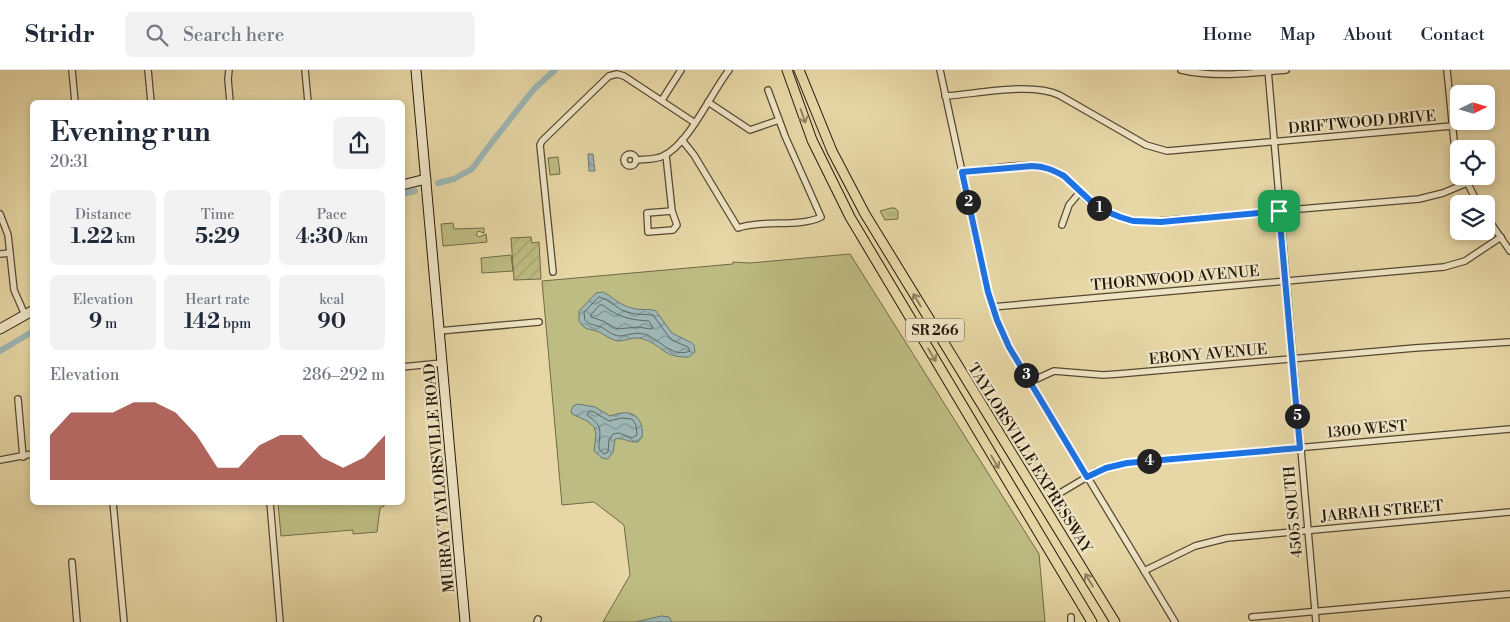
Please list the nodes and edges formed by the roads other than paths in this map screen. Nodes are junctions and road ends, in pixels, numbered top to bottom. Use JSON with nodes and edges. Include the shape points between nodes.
{"nodes":[{"id":1,"x":72,"y":70,"type":"edge"},
{"id":2,"x":148,"y":70,"type":"edge"},
{"id":3,"x":229,"y":70,"type":"edge"},
{"id":4,"x":305,"y":70,"type":"edge"},
{"id":5,"x":416,"y":70,"type":"edge"},
{"id":6,"x":628,"y":70,"type":"edge"},
{"id":7,"x":681,"y":70,"type":"edge"},
{"id":8,"x":729,"y":70,"type":"edge"},
{"id":9,"x":787,"y":70,"type":"edge"},
{"id":10,"x":799,"y":70,"type":"edge"},
{"id":11,"x":940,"y":70,"type":"edge"},
{"id":12,"x":1181,"y":70,"type":"edge"},
{"id":13,"x":1286,"y":70,"type":"edge"},
{"id":14,"x":1447,"y":70,"type":"edge"},
{"id":15,"x":1268,"y":71,"type":"edge"},
{"id":16,"x":624,"y":76,"type":"junction"},
{"id":17,"x":768,"y":90,"type":"dead end"},
{"id":18,"x":945,"y":96,"type":"junction"},
{"id":19,"x":75,"y":100,"type":"edge"},
{"id":20,"x":151,"y":100,"type":"edge"},
{"id":21,"x":230,"y":100,"type":"edge"},
{"id":22,"x":308,"y":100,"type":"edge"},
{"id":23,"x":662,"y":100,"type":"junction"},
{"id":24,"x":708,"y":102,"type":"junction"},
{"id":25,"x":1450,"y":104,"type":"edge"},
{"id":26,"x":779,"y":120,"type":"junction"},
{"id":27,"x":695,"y":123,"type":"junction"},
{"id":28,"x":1450,"y":126,"type":"edge"},
{"id":29,"x":682,"y":140,"type":"junction"},
{"id":30,"x":1274,"y":142,"type":"junction"},
{"id":31,"x":666,"y":155,"type":"junction"},
{"id":32,"x":636,"y":160,"type":"dead end"},
{"id":33,"x":962,"y":172,"type":"junction"},
{"id":34,"x":426,"y":179,"type":"junction"},
{"id":35,"x":405,"y":184,"type":"edge"},
{"id":36,"x":1456,"y":185,"type":"edge"},
{"id":37,"x":1080,"y":192,"type":"junction"},
{"id":38,"x":672,"y":211,"type":"junction"},
{"id":39,"x":1279,"y":211,"type":"junction"},
{"id":40,"x":0,"y":214,"type":"edge"},
{"id":41,"x":1062,"y":226,"type":"dead end"},
{"id":42,"x":1495,"y":229,"type":"edge"},
{"id":43,"x":1501,"y":237,"type":"junction"},
{"id":44,"x":1510,"y":250,"type":"edge"},
{"id":45,"x":0,"y":254,"type":"edge"},
{"id":46,"x":10,"y":254,"type":"junction"},
{"id":47,"x":553,"y":272,"type":"dead end"},
{"id":48,"x":1285,"y":281,"type":"junction"},
{"id":49,"x":992,"y":307,"type":"junction"},
{"id":50,"x":29,"y":313,"type":"edge"},
{"id":51,"x":539,"y":322,"type":"dead end"},
{"id":52,"x":0,"y":329,"type":"edge"},
{"id":53,"x":439,"y":331,"type":"junction"},
{"id":54,"x":1510,"y":342,"type":"edge"},
{"id":55,"x":1292,"y":359,"type":"junction"},
{"id":56,"x":442,"y":363,"type":"junction"},
{"id":57,"x":405,"y":367,"type":"edge"},
{"id":58,"x":1030,"y":382,"type":"junction"},
{"id":59,"x":18,"y":399,"type":"dead end"},
{"id":60,"x":1510,"y":429,"type":"edge"},
{"id":61,"x":1300,"y":448,"type":"junction"},
{"id":62,"x":30,"y":454,"type":"edge"},
{"id":63,"x":23,"y":456,"type":"junction"},
{"id":64,"x":0,"y":460,"type":"edge"},
{"id":65,"x":1087,"y":477,"type":"junction"},
{"id":66,"x":1055,"y":496,"type":"dead end"},
{"id":67,"x":113,"y":505,"type":"edge"},
{"id":68,"x":270,"y":505,"type":"edge"},
{"id":69,"x":1510,"y":512,"type":"edge"},
{"id":70,"x":1308,"y":530,"type":"junction"},
{"id":71,"x":72,"y":562,"type":"dead end"},
{"id":72,"x":1144,"y":571,"type":"junction"},
{"id":73,"x":1510,"y":594,"type":"edge"},
{"id":74,"x":1315,"y":611,"type":"junction"},
{"id":75,"x":1252,"y":617,"type":"dead end"},
{"id":76,"x":77,"y":622,"type":"edge"},
{"id":77,"x":124,"y":622,"type":"edge"},
{"id":78,"x":280,"y":622,"type":"edge"},
{"id":79,"x":465,"y":622,"type":"edge"},
{"id":80,"x":1092,"y":622,"type":"edge"},
{"id":81,"x":1115,"y":622,"type":"edge"},
{"id":82,"x":1175,"y":622,"type":"edge"},
{"id":83,"x":1316,"y":622,"type":"edge"}],
"edges":[{"from":1,"to":19,"type":"street"},
{"from":2,"to":20,"type":"street"},
{"from":3,"to":21,"type":"street"},
{"from":4,"to":22,"type":"street"},
{"from":5,"to":34,"type":"street","name":"MURRAY TAYLORSVILLE ROAD"},
{"from":6,"to":16,"type":"street"},
{"from":7,"to":23,"type":"street"},
{"from":8,"to":24,"type":"street"},
{"from":9,"to":80,"type":"main road","name":"TAYLORSVILLE EXPRESSWAY","number":"SR 266","one_way":true,"via":[[812,140],[850,217]]},
{"from":81,"to":10,"type":"main road","name":"TAYLORSVILLE EXPRESSWAY","number":"SR 266","one_way":true,"via":[[862,208],[832,151]]},
{"from":11,"to":18,"type":"street"},
{"from":12,"to":15,"type":"street","via":[[1224,75]]},
{"from":13,"to":15,"type":"street"},
{"from":14,"to":25,"type":"street"},
{"from":15,"to":30,"type":"street","name":"4505 SOUTH"},
{"from":16,"to":23,"type":"street"},
{"from":16,"to":47,"type":"street","via":[[609,76],[540,145]]},
{"from":17,"to":26,"type":"street"},
{"from":18,"to":30,"type":"street","name":"DRIFTWOOD DRIVE","via":[[1030,89],[1047,91],[1160,150]]},
{"from":18,"to":33,"type":"street"},
{"from":23,"to":27,"type":"street"},
{"from":24,"to":26,"type":"street","via":[[750,130]]},
{"from":24,"to":27,"type":"street"},
{"from":26,"to":29,"type":"street","via":[[821,217],[738,228]]},
{"from":27,"to":29,"type":"street"},
{"from":28,"to":30,"type":"street","name":"DRIFTWOOD DRIVE"},
{"from":29,"to":31,"type":"street"},
{"from":30,"to":39,"type":"street","name":"4505 SOUTH"},
{"from":31,"to":32,"type":"street"},
{"from":31,"to":38,"type":"street"},
{"from":33,"to":37,"type":"street","via":[[1038,166],[1064,176]]},
{"from":33,"to":49,"type":"street"},
{"from":34,"to":35,"type":"street"},
{"from":34,"to":53,"type":"street","name":"MURRAY TAYLORSVILLE ROAD"},
{"from":36,"to":39,"type":"street","via":[[1443,193],[1419,199]]},
{"from":37,"to":39,"type":"street","via":[[1108,213],[1133,221]]},
{"from":37,"to":41,"type":"street","via":[[1069,205]]},
{"from":38,"to":38,"type":"street","via":[[677,225],[673,230],[648,232],[647,213]]},
{"from":39,"to":48,"type":"street","name":"4505 SOUTH"},
{"from":40,"to":46,"type":"street","via":[[6,227]]},
{"from":42,"to":43,"type":"street"},
{"from":43,"to":44,"type":"street"},
{"from":43,"to":48,"type":"street","name":"THORNWOOD AVENUE","via":[[1465,261],[1444,267]]},
{"from":45,"to":46,"type":"street"},
{"from":46,"to":50,"type":"street","via":[[14,290]]},
{"from":48,"to":49,"type":"street","name":"THORNWOOD AVENUE"},
{"from":48,"to":55,"type":"street","name":"4505 SOUTH"},
{"from":49,"to":58,"type":"street","via":[[1009,347]]},
{"from":50,"to":52,"type":"street"},
{"from":51,"to":53,"type":"street"},
{"from":53,"to":56,"type":"street","name":"MURRAY TAYLORSVILLE ROAD"},
{"from":54,"to":55,"type":"street","name":"EBONY AVENUE"},
{"from":55,"to":58,"type":"street","name":"EBONY AVENUE","via":[[1110,375],[1054,371]]},
{"from":55,"to":61,"type":"street","name":"4505 SOUTH"},
{"from":56,"to":57,"type":"street"},
{"from":56,"to":79,"type":"street","name":"MURRAY TAYLORSVILLE ROAD"},
{"from":58,"to":65,"type":"street"},
{"from":59,"to":63,"type":"street"},
{"from":60,"to":61,"type":"street","name":"1300 WEST"},
{"from":61,"to":65,"type":"street","name":"1300 WEST","via":[[1127,463]]},
{"from":61,"to":70,"type":"street","name":"4505 SOUTH"},
{"from":62,"to":63,"type":"street"},
{"from":63,"to":64,"type":"street"},
{"from":65,"to":66,"type":"street","name":"1300 WEST"},
{"from":65,"to":72,"type":"street"},
{"from":67,"to":77,"type":"street"},
{"from":68,"to":78,"type":"street"},
{"from":69,"to":70,"type":"street","name":"JARRAH STREET"},
{"from":70,"to":72,"type":"street","name":"JARRAH STREET","via":[[1216,540],[1178,553]]},
{"from":70,"to":74,"type":"street","name":"4505 SOUTH"},
{"from":71,"to":76,"type":"street"},
{"from":72,"to":82,"type":"street"},
{"from":73,"to":74,"type":"street"},
{"from":74,"to":75,"type":"street"},
{"from":74,"to":83,"type":"street","name":"4505 SOUTH"}]}
